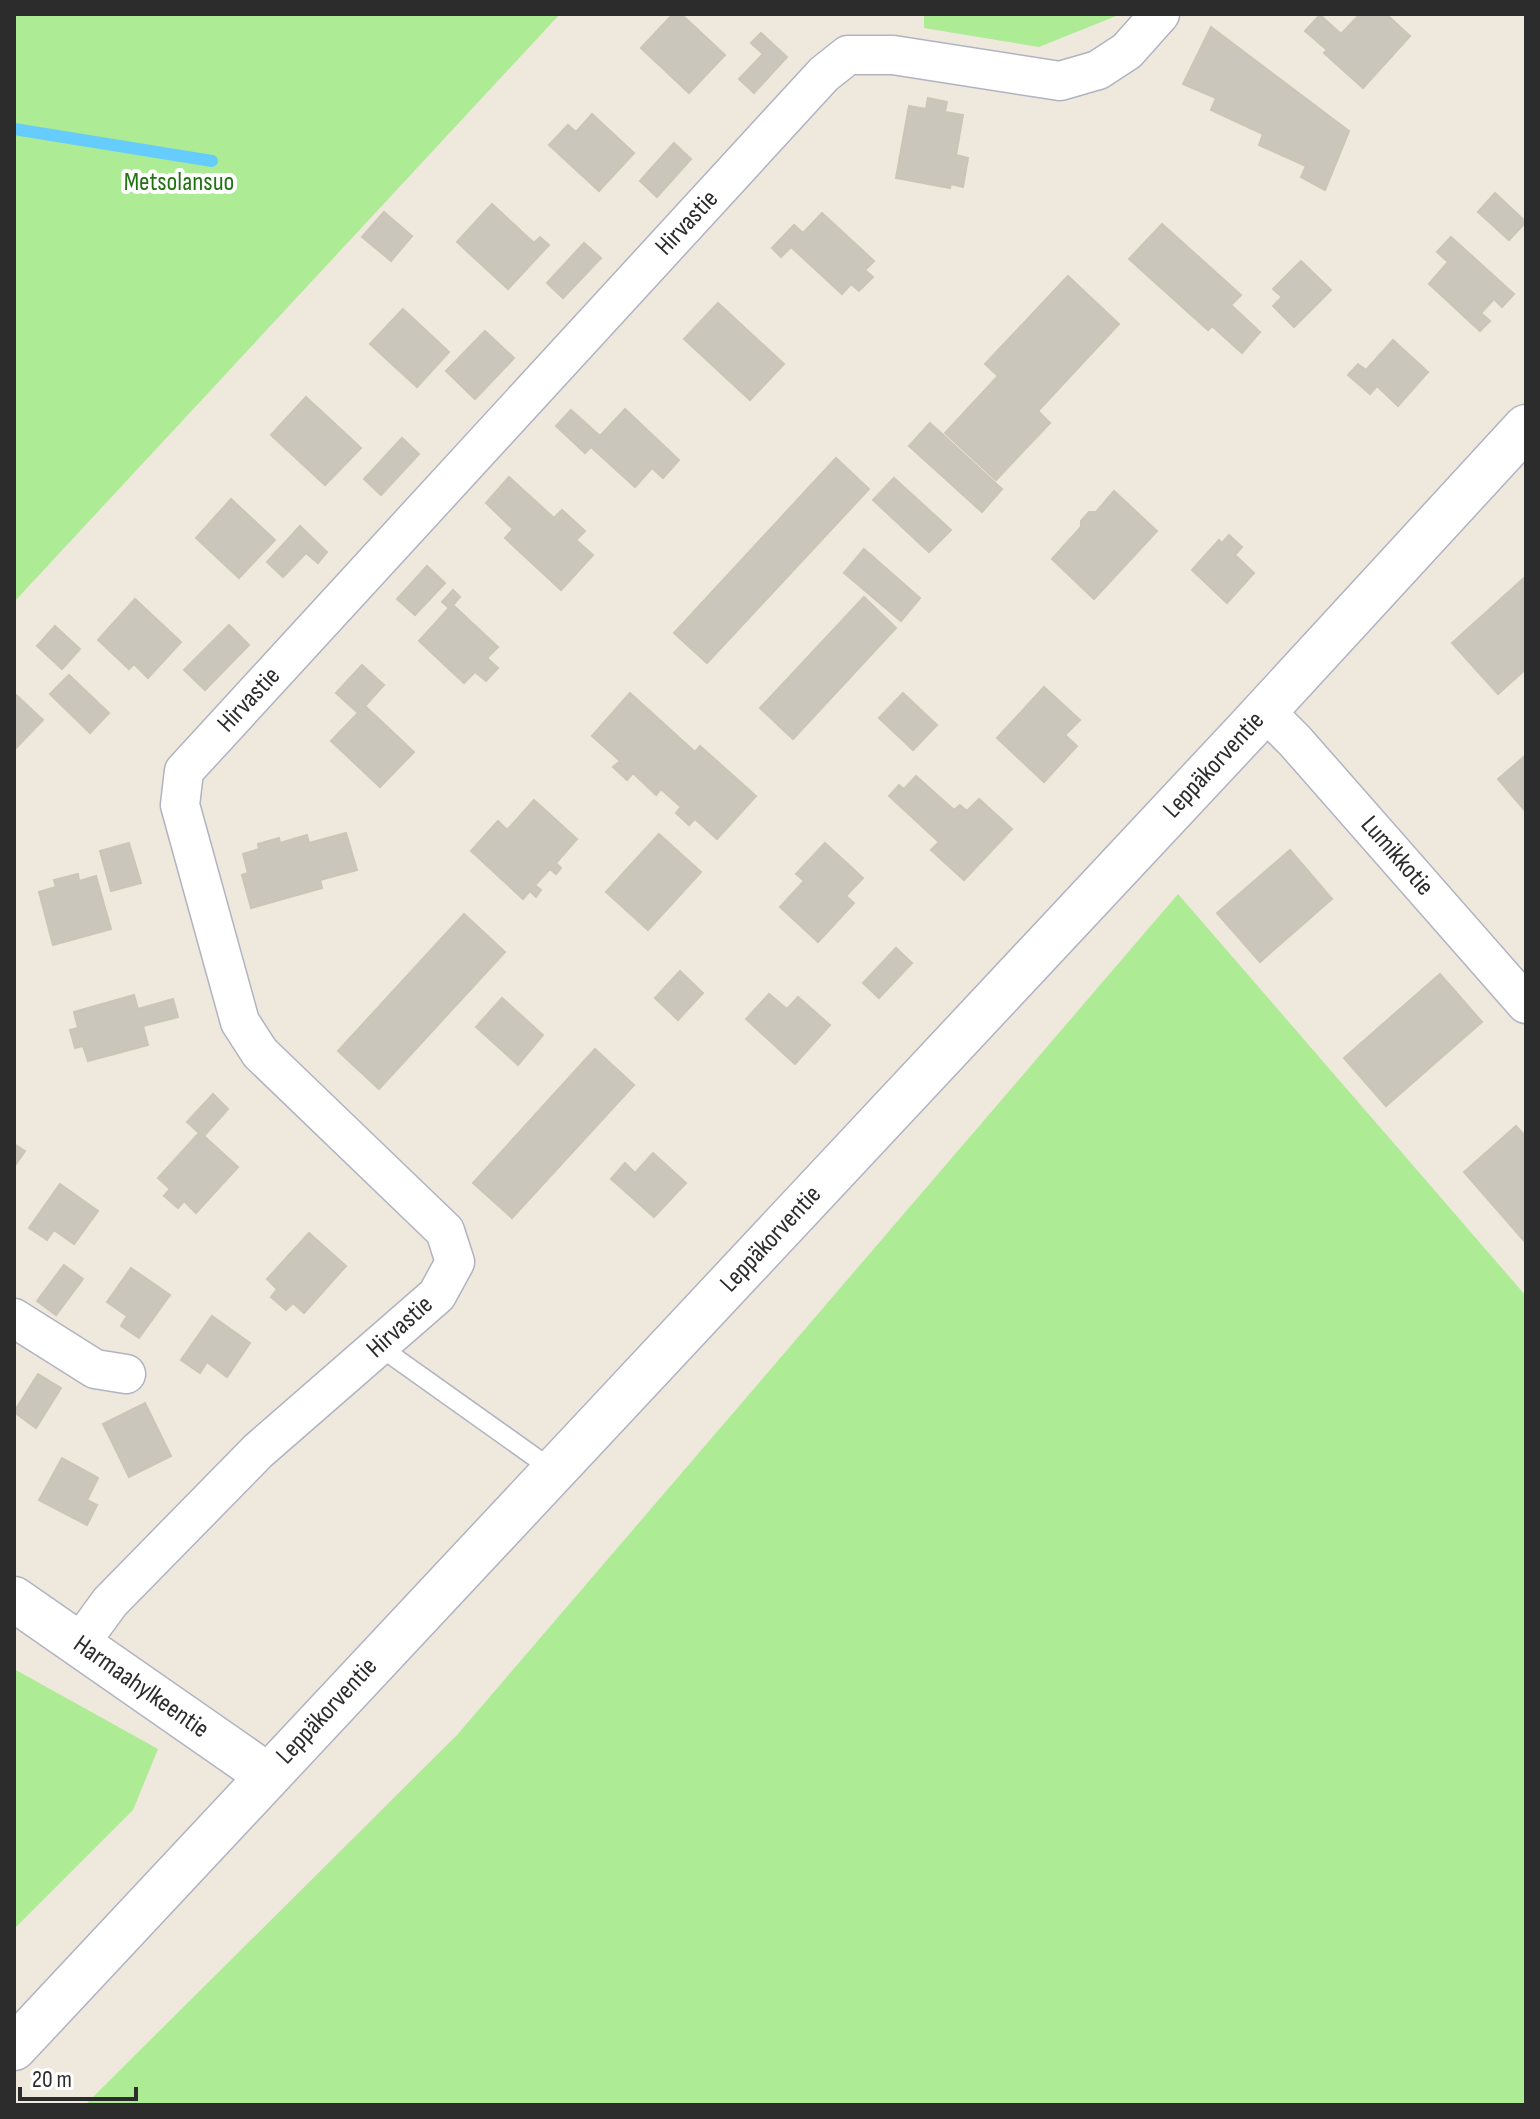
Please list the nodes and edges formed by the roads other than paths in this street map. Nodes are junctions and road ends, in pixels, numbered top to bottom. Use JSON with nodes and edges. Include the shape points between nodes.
{"nodes":[{"id":1,"x":1160,"y":14,"type":"edge"},
{"id":2,"x":1526,"y":427,"type":"edge"},
{"id":3,"x":1265,"y":711,"type":"junction"},
{"id":4,"x":1526,"y":1004,"type":"edge"},
{"id":5,"x":14,"y":1318,"type":"edge"},
{"id":6,"x":380,"y":1347,"type":"junction"},
{"id":7,"x":126,"y":1374,"type":"dead end"},
{"id":8,"x":553,"y":1470,"type":"junction"},
{"id":9,"x":14,"y":1599,"type":"edge"},
{"id":10,"x":80,"y":1643,"type":"junction"},
{"id":11,"x":267,"y":1775,"type":"junction"},
{"id":12,"x":14,"y":2048,"type":"edge"}],
"edges":[{"from":1,"to":6,"type":"street","name":"Hirvastie","via":[[1127,51],[1098,70],[1060,81],[893,55],[848,55],[813,86],[184,771],[180,805],[240,1022],[260,1053],[445,1231],[455,1262],[437,1295]]},
{"from":2,"to":3,"type":"street","name":"Leppäkorventie"},
{"from":3,"to":4,"type":"street","name":"Lumikkotie"},
{"from":3,"to":8,"type":"street","name":"Leppäkorventie"},
{"from":5,"to":7,"type":"street","via":[[95,1369]]},
{"from":6,"to":8,"type":"lane"},
{"from":6,"to":10,"type":"street","name":"Hirvastie","via":[[258,1451],[110,1602]]},
{"from":8,"to":11,"type":"street","name":"Leppäkorventie"},
{"from":9,"to":10,"type":"street","name":"Harmaahylkeentie"},
{"from":10,"to":11,"type":"street","name":"Harmaahylkeentie"},
{"from":11,"to":12,"type":"street","name":"Leppäkorventie"}]}
